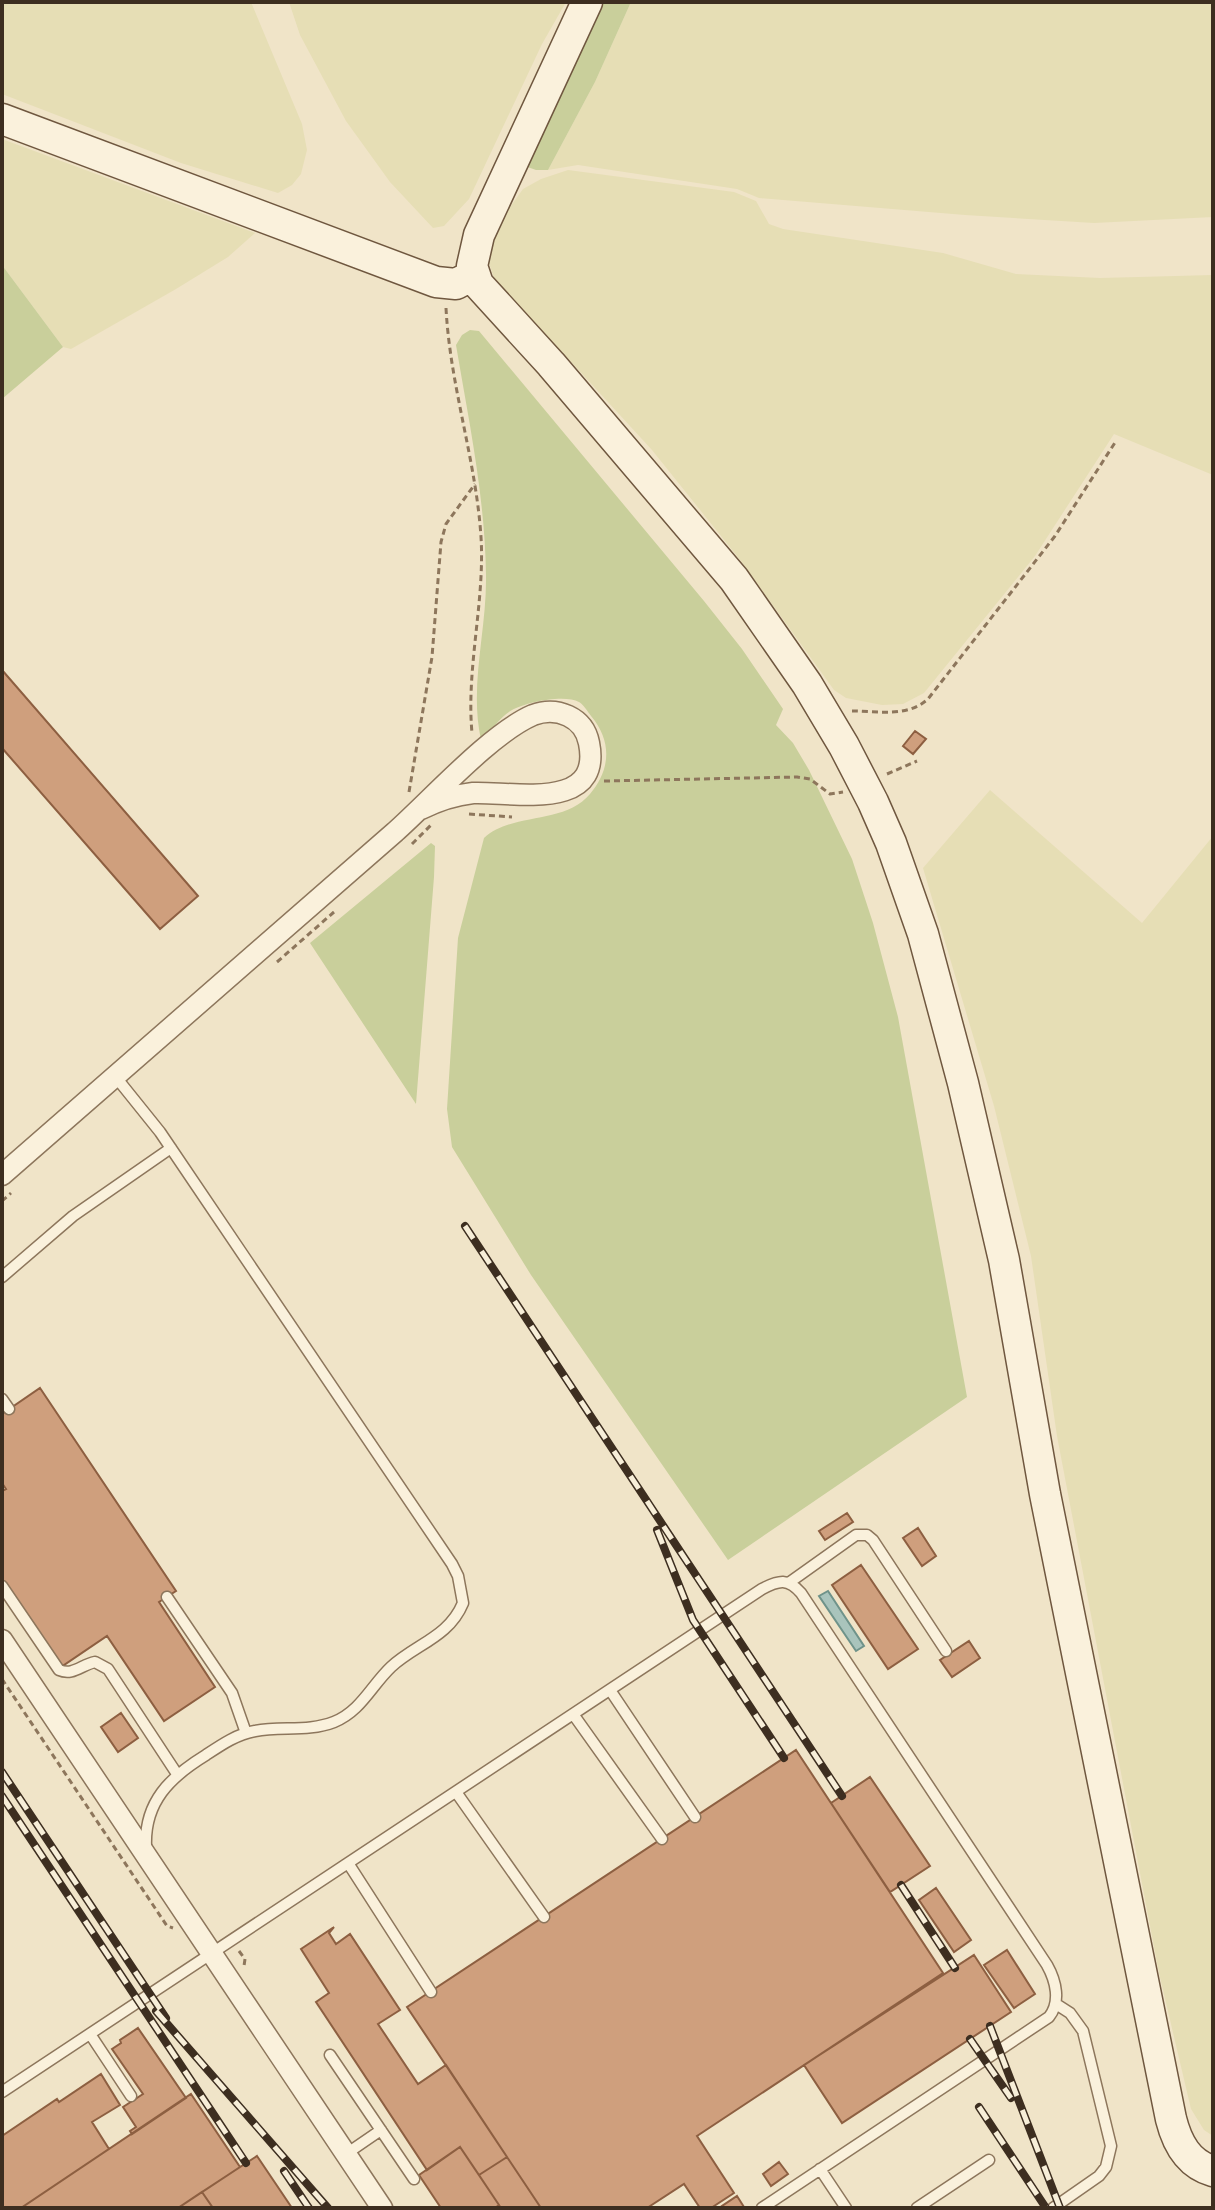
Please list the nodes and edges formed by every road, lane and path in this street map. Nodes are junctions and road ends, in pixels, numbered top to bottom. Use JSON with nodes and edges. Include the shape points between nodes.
{"nodes":[{"id":1,"x":587,"y":2,"type":"edge"},
{"id":2,"x":2,"y":119,"type":"edge"},
{"id":3,"x":459,"y":279,"type":"junction"},
{"id":4,"x":1116,"y":441,"type":"dead end"},
{"id":5,"x":475,"y":484,"type":"junction"},
{"id":6,"x":826,"y":715,"type":"junction"},
{"id":7,"x":475,"y":758,"type":"junction"},
{"id":8,"x":917,"y":761,"type":"dead end"},
{"id":9,"x":581,"y":780,"type":"junction"},
{"id":10,"x":872,"y":782,"type":"junction"},
{"id":11,"x":417,"y":813,"type":"junction"},
{"id":12,"x":464,"y":814,"type":"dead end"},
{"id":13,"x":512,"y":817,"type":"dead end"},
{"id":14,"x":115,"y":1076,"type":"junction"},
{"id":15,"x":171,"y":1148,"type":"junction"},
{"id":16,"x":2,"y":1175,"type":"edge"},
{"id":17,"x":2,"y":1277,"type":"edge"},
{"id":18,"x":790,"y":1582,"type":"junction"},
{"id":19,"x":2,"y":1586,"type":"edge"},
{"id":20,"x":167,"y":1597,"type":"dead end"},
{"id":21,"x":2,"y":1640,"type":"edge"},
{"id":22,"x":946,"y":1651,"type":"dead end"},
{"id":23,"x":2,"y":1679,"type":"edge"},
{"id":24,"x":610,"y":1690,"type":"junction"},
{"id":25,"x":573,"y":1714,"type":"junction"},
{"id":26,"x":246,"y":1733,"type":"junction"},
{"id":27,"x":177,"y":1774,"type":"junction"},
{"id":28,"x":456,"y":1792,"type":"junction"},
{"id":29,"x":695,"y":1817,"type":"dead end"},
{"id":30,"x":662,"y":1839,"type":"dead end"},
{"id":31,"x":146,"y":1854,"type":"junction"},
{"id":32,"x":348,"y":1863,"type":"junction"},
{"id":33,"x":544,"y":1917,"type":"dead end"},
{"id":34,"x":191,"y":1921,"type":"junction"},
{"id":35,"x":212,"y":1953,"type":"junction"},
{"id":36,"x":431,"y":1992,"type":"dead end"},
{"id":37,"x":1056,"y":2004,"type":"junction"},
{"id":38,"x":90,"y":2034,"type":"junction"},
{"id":39,"x":330,"y":2055,"type":"dead end"},
{"id":40,"x":2,"y":2092,"type":"edge"},
{"id":41,"x":131,"y":2096,"type":"dead end"},
{"id":42,"x":381,"y":2130,"type":"junction"},
{"id":43,"x":346,"y":2154,"type":"junction"},
{"id":44,"x":989,"y":2160,"type":"dead end"},
{"id":45,"x":820,"y":2169,"type":"junction"},
{"id":46,"x":1213,"y":2171,"type":"edge"},
{"id":47,"x":414,"y":2179,"type":"dead end"},
{"id":48,"x":382,"y":2208,"type":"edge"},
{"id":49,"x":762,"y":2208,"type":"edge"},
{"id":50,"x":846,"y":2208,"type":"edge"},
{"id":51,"x":917,"y":2208,"type":"edge"},
{"id":52,"x":1053,"y":2208,"type":"edge"}],
"edges":[{"from":1,"to":3,"type":"street"},
{"from":2,"to":3,"type":"street"},
{"from":3,"to":5,"type":"path","via":[[453,376]]},
{"from":3,"to":6,"type":"street","via":[[487,296],[551,364],[734,579]]},
{"from":4,"to":6,"type":"path","via":[[1039,558],[928,699],[904,711],[845,710]]},
{"from":5,"to":7,"type":"path","via":[[481,539],[471,703]]},
{"from":5,"to":11,"type":"path","via":[[446,524],[441,542],[432,657],[409,792]]},
{"from":6,"to":10,"type":"street"},
{"from":7,"to":9,"type":"street","via":[[520,722],[558,712],[577,721],[588,737],[590,760]]},
{"from":7,"to":11,"type":"street"},
{"from":8,"to":10,"type":"path"},
{"from":9,"to":10,"type":"path","via":[[797,777],[810,779],[830,794]]},
{"from":9,"to":11,"type":"street","via":[[550,795],[472,793],[447,798]]},
{"from":10,"to":46,"type":"street","via":[[923,934],[990,1193],[1173,2130],[1190,2158]]},
{"from":11,"to":14,"type":"street"},
{"from":12,"to":13,"type":"path"},
{"from":14,"to":15,"type":"lane"},
{"from":14,"to":16,"type":"street"},
{"from":15,"to":17,"type":"lane","via":[[73,1216]]},
{"from":15,"to":26,"type":"lane","via":[[452,1564],[462,1590],[463,1603],[450,1627],[391,1668],[349,1715],[313,1728]]},
{"from":18,"to":22,"type":"lane","via":[[856,1535],[867,1535]]},
{"from":18,"to":24,"type":"lane","via":[[762,1589]]},
{"from":18,"to":37,"type":"lane","via":[[1047,1965]]},
{"from":19,"to":27,"type":"lane","via":[[59,1670],[72,1672],[95,1662],[108,1669]]},
{"from":20,"to":26,"type":"lane","via":[[232,1693]]},
{"from":21,"to":31,"type":"street"},
{"from":23,"to":34,"type":"path","via":[[167,1926]]},
{"from":24,"to":25,"type":"lane"},
{"from":24,"to":29,"type":"lane"},
{"from":25,"to":28,"type":"lane"},
{"from":25,"to":30,"type":"lane"},
{"from":26,"to":27,"type":"lane"},
{"from":27,"to":31,"type":"lane","via":[[150,1810]]},
{"from":28,"to":32,"type":"lane"},
{"from":28,"to":33,"type":"lane"},
{"from":31,"to":34,"type":"street"},
{"from":32,"to":35,"type":"lane"},
{"from":32,"to":36,"type":"lane"},
{"from":34,"to":35,"type":"street"},
{"from":35,"to":38,"type":"lane"},
{"from":35,"to":43,"type":"street"},
{"from":37,"to":45,"type":"lane","via":[[1049,2017]]},
{"from":37,"to":52,"type":"lane","via":[[1083,2031],[1111,2146],[1099,2176]]},
{"from":38,"to":40,"type":"lane"},
{"from":38,"to":41,"type":"lane"},
{"from":39,"to":42,"type":"lane"},
{"from":42,"to":43,"type":"lane"},
{"from":42,"to":47,"type":"lane"},
{"from":43,"to":48,"type":"street"},
{"from":44,"to":51,"type":"lane"},
{"from":45,"to":49,"type":"lane"},
{"from":45,"to":50,"type":"lane"}]}
